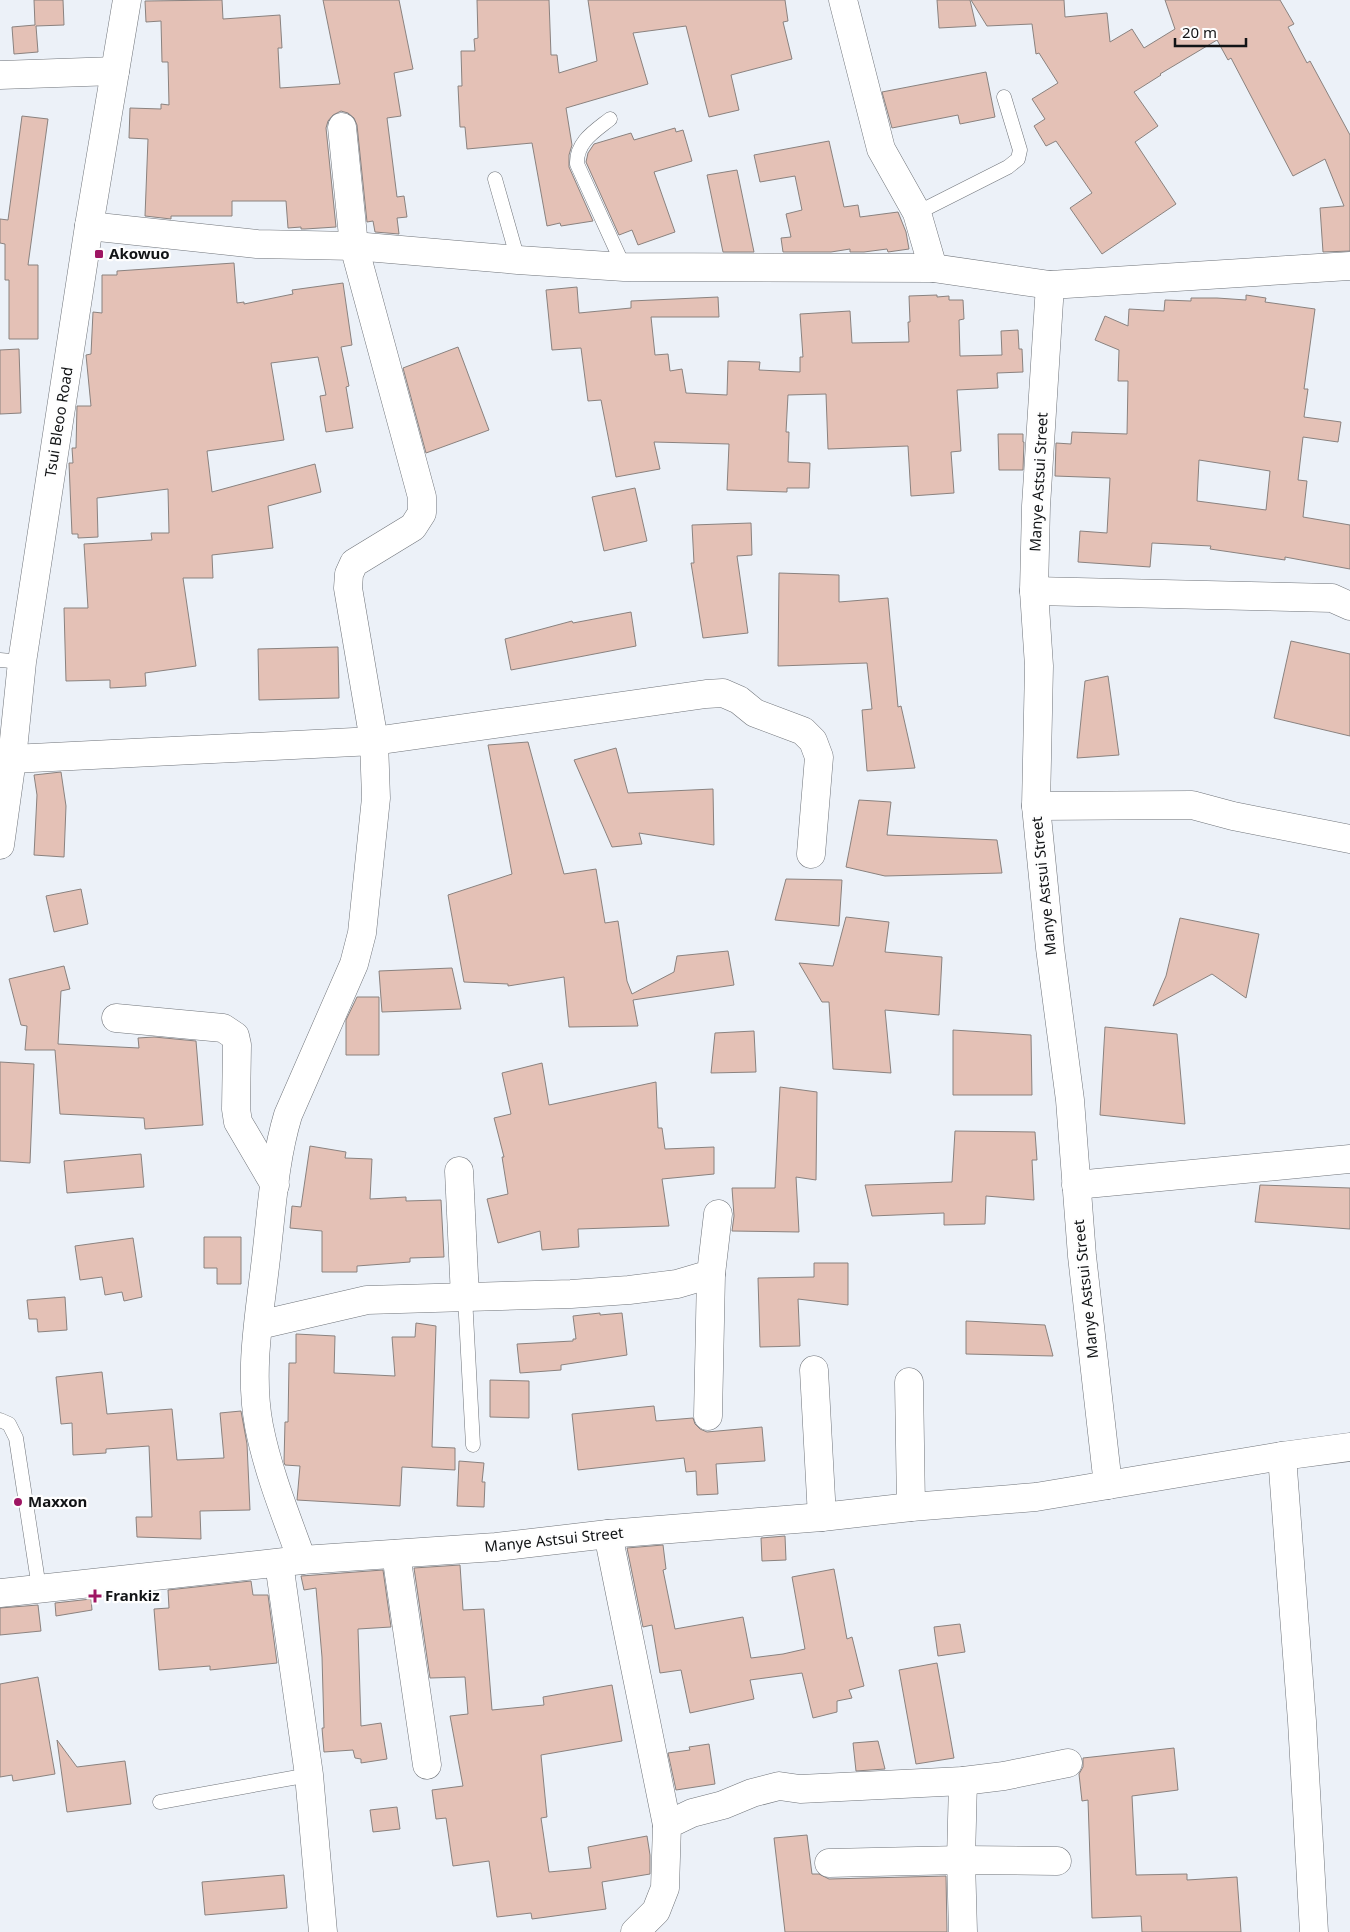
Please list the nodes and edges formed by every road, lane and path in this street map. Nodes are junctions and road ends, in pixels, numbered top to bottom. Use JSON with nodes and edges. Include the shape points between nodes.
{"nodes":[{"id":1,"x":127,"y":0,"type":"edge"},
{"id":2,"x":843,"y":0,"type":"edge"},
{"id":3,"x":115,"y":71,"type":"junction"},
{"id":4,"x":0,"y":75,"type":"edge"},
{"id":5,"x":1004,"y":96,"type":"dead end"},
{"id":6,"x":610,"y":119,"type":"dead end"},
{"id":7,"x":342,"y":128,"type":"dead end"},
{"id":8,"x":495,"y":179,"type":"dead end"},
{"id":9,"x":916,"y":213,"type":"junction"},
{"id":10,"x":89,"y":226,"type":"junction"},
{"id":11,"x":354,"y":246,"type":"junction"},
{"id":12,"x":518,"y":260,"type":"junction"},
{"id":13,"x":1350,"y":266,"type":"edge"},
{"id":14,"x":624,"y":267,"type":"junction"},
{"id":15,"x":933,"y":268,"type":"junction"},
{"id":16,"x":1050,"y":285,"type":"junction"},
{"id":17,"x":1034,"y":591,"type":"junction"},
{"id":18,"x":1350,"y":606,"type":"edge"},
{"id":19,"x":11,"y":661,"type":"edge"},
{"id":20,"x":374,"y":741,"type":"junction"},
{"id":21,"x":12,"y":759,"type":"junction"},
{"id":22,"x":1036,"y":806,"type":"junction"},
{"id":23,"x":1350,"y":839,"type":"edge"},
{"id":24,"x":0,"y":845,"type":"edge"},
{"id":25,"x":811,"y":854,"type":"dead end"},
{"id":26,"x":116,"y":1018,"type":"dead end"},
{"id":27,"x":1350,"y":1159,"type":"edge"},
{"id":28,"x":459,"y":1171,"type":"dead end"},
{"id":29,"x":275,"y":1185,"type":"junction"},
{"id":30,"x":1076,"y":1185,"type":"junction"},
{"id":31,"x":718,"y":1214,"type":"dead end"},
{"id":32,"x":711,"y":1274,"type":"junction"},
{"id":33,"x":465,"y":1298,"type":"junction"},
{"id":34,"x":259,"y":1325,"type":"junction"},
{"id":35,"x":814,"y":1370,"type":"dead end"},
{"id":36,"x":909,"y":1382,"type":"dead end"},
{"id":37,"x":708,"y":1416,"type":"dead end"},
{"id":38,"x":0,"y":1420,"type":"edge"},
{"id":39,"x":473,"y":1445,"type":"dead end"},
{"id":40,"x":1350,"y":1447,"type":"edge"},
{"id":41,"x":1282,"y":1456,"type":"junction"},
{"id":42,"x":1108,"y":1485,"type":"junction"},
{"id":43,"x":911,"y":1507,"type":"junction"},
{"id":44,"x":822,"y":1517,"type":"junction"},
{"id":45,"x":608,"y":1534,"type":"junction"},
{"id":46,"x":396,"y":1554,"type":"junction"},
{"id":47,"x":290,"y":1561,"type":"junction"},
{"id":48,"x":39,"y":1588,"type":"junction"},
{"id":49,"x":0,"y":1593,"type":"edge"},
{"id":50,"x":1068,"y":1763,"type":"dead end"},
{"id":51,"x":427,"y":1765,"type":"dead end"},
{"id":52,"x":308,"y":1775,"type":"junction"},
{"id":53,"x":963,"y":1781,"type":"junction"},
{"id":54,"x":160,"y":1802,"type":"dead end"},
{"id":55,"x":667,"y":1825,"type":"junction"},
{"id":56,"x":961,"y":1860,"type":"junction"},
{"id":57,"x":1058,"y":1861,"type":"dead end"},
{"id":58,"x":829,"y":1863,"type":"dead end"},
{"id":59,"x":323,"y":1932,"type":"edge"},
{"id":60,"x":635,"y":1932,"type":"edge"},
{"id":61,"x":963,"y":1932,"type":"edge"},
{"id":62,"x":1314,"y":1932,"type":"edge"}],
"edges":[{"from":1,"to":3,"type":"street","name":"Tsui Bleoo Road"},
{"from":2,"to":9,"type":"street","via":[[881,149]]},
{"from":3,"to":4,"type":"street"},
{"from":3,"to":10,"type":"street","name":"Tsui Bleoo Road"},
{"from":5,"to":9,"type":"lane","via":[[1020,150],[1018,159]]},
{"from":6,"to":14,"type":"lane","via":[[580,146],[577,154],[578,164]]},
{"from":7,"to":11,"type":"street"},
{"from":8,"to":12,"type":"lane"},
{"from":9,"to":15,"type":"street"},
{"from":10,"to":11,"type":"street","via":[[257,244]]},
{"from":10,"to":19,"type":"street","name":"Tsui Bleoo Road"},
{"from":11,"to":12,"type":"street"},
{"from":11,"to":20,"type":"street","via":[[422,498],[422,513],[413,527],[354,563],[348,574]]},
{"from":12,"to":14,"type":"street"},
{"from":13,"to":16,"type":"street"},
{"from":14,"to":15,"type":"street"},
{"from":15,"to":16,"type":"street"},
{"from":16,"to":17,"type":"street","name":"Manye Astsui Street"},
{"from":17,"to":18,"type":"street","via":[[1332,598]]},
{"from":17,"to":22,"type":"street","name":"Manye Astsui Street","via":[[1039,666]]},
{"from":19,"to":21,"type":"street","name":"Tsui Bleoo Road"},
{"from":20,"to":21,"type":"street"},
{"from":20,"to":25,"type":"street","via":[[723,693],[739,700],[755,713],[802,731],[814,741],[819,757]]},
{"from":20,"to":29,"type":"street","via":[[376,798],[362,933],[354,964],[288,1115]]},
{"from":21,"to":24,"type":"street","name":"Tsui Bleoo Road"},
{"from":22,"to":23,"type":"street","via":[[1192,805]]},
{"from":22,"to":30,"type":"street","name":"Manye Astsui Street","via":[[1070,1100]]},
{"from":26,"to":29,"type":"street","via":[[223,1028],[235,1036],[238,1122]]},
{"from":27,"to":30,"type":"street"},
{"from":28,"to":33,"type":"street"},
{"from":29,"to":34,"type":"street"},
{"from":30,"to":42,"type":"street","name":"Manye Astsui Street"},
{"from":31,"to":32,"type":"street"},
{"from":32,"to":33,"type":"street","via":[[677,1284],[629,1290]]},
{"from":32,"to":37,"type":"street"},
{"from":33,"to":34,"type":"street","via":[[368,1300]]},
{"from":33,"to":39,"type":"lane"},
{"from":34,"to":47,"type":"street","via":[[254,1374],[259,1426]]},
{"from":35,"to":44,"type":"street"},
{"from":36,"to":43,"type":"street"},
{"from":38,"to":48,"type":"lane","via":[[9,1424],[16,1438]]},
{"from":40,"to":41,"type":"street","name":"Manye Astsui Street"},
{"from":41,"to":42,"type":"street","name":"Manye Astsui Street"},
{"from":41,"to":62,"type":"street"},
{"from":42,"to":43,"type":"street","name":"Manye Astsui Street","via":[[1036,1496]]},
{"from":43,"to":44,"type":"street","name":"Manye Astsui Street"},
{"from":44,"to":45,"type":"street","name":"Manye Astsui Street"},
{"from":45,"to":46,"type":"street","name":"Manye Astsui Street"},
{"from":45,"to":55,"type":"street"},
{"from":46,"to":47,"type":"street","name":"Manye Astsui Street"},
{"from":46,"to":51,"type":"street"},
{"from":47,"to":48,"type":"street","name":"Manye Astsui Street"},
{"from":47,"to":52,"type":"street"},
{"from":48,"to":49,"type":"street","name":"Manye Astsui Street"},
{"from":50,"to":53,"type":"street"},
{"from":52,"to":54,"type":"lane"},
{"from":52,"to":59,"type":"street"},
{"from":53,"to":55,"type":"street","via":[[800,1789],[779,1786],[692,1813]]},
{"from":53,"to":56,"type":"street"},
{"from":55,"to":60,"type":"street","via":[[665,1888],[656,1911]]},
{"from":56,"to":57,"type":"street"},
{"from":56,"to":58,"type":"street"},
{"from":56,"to":61,"type":"street"}]}
